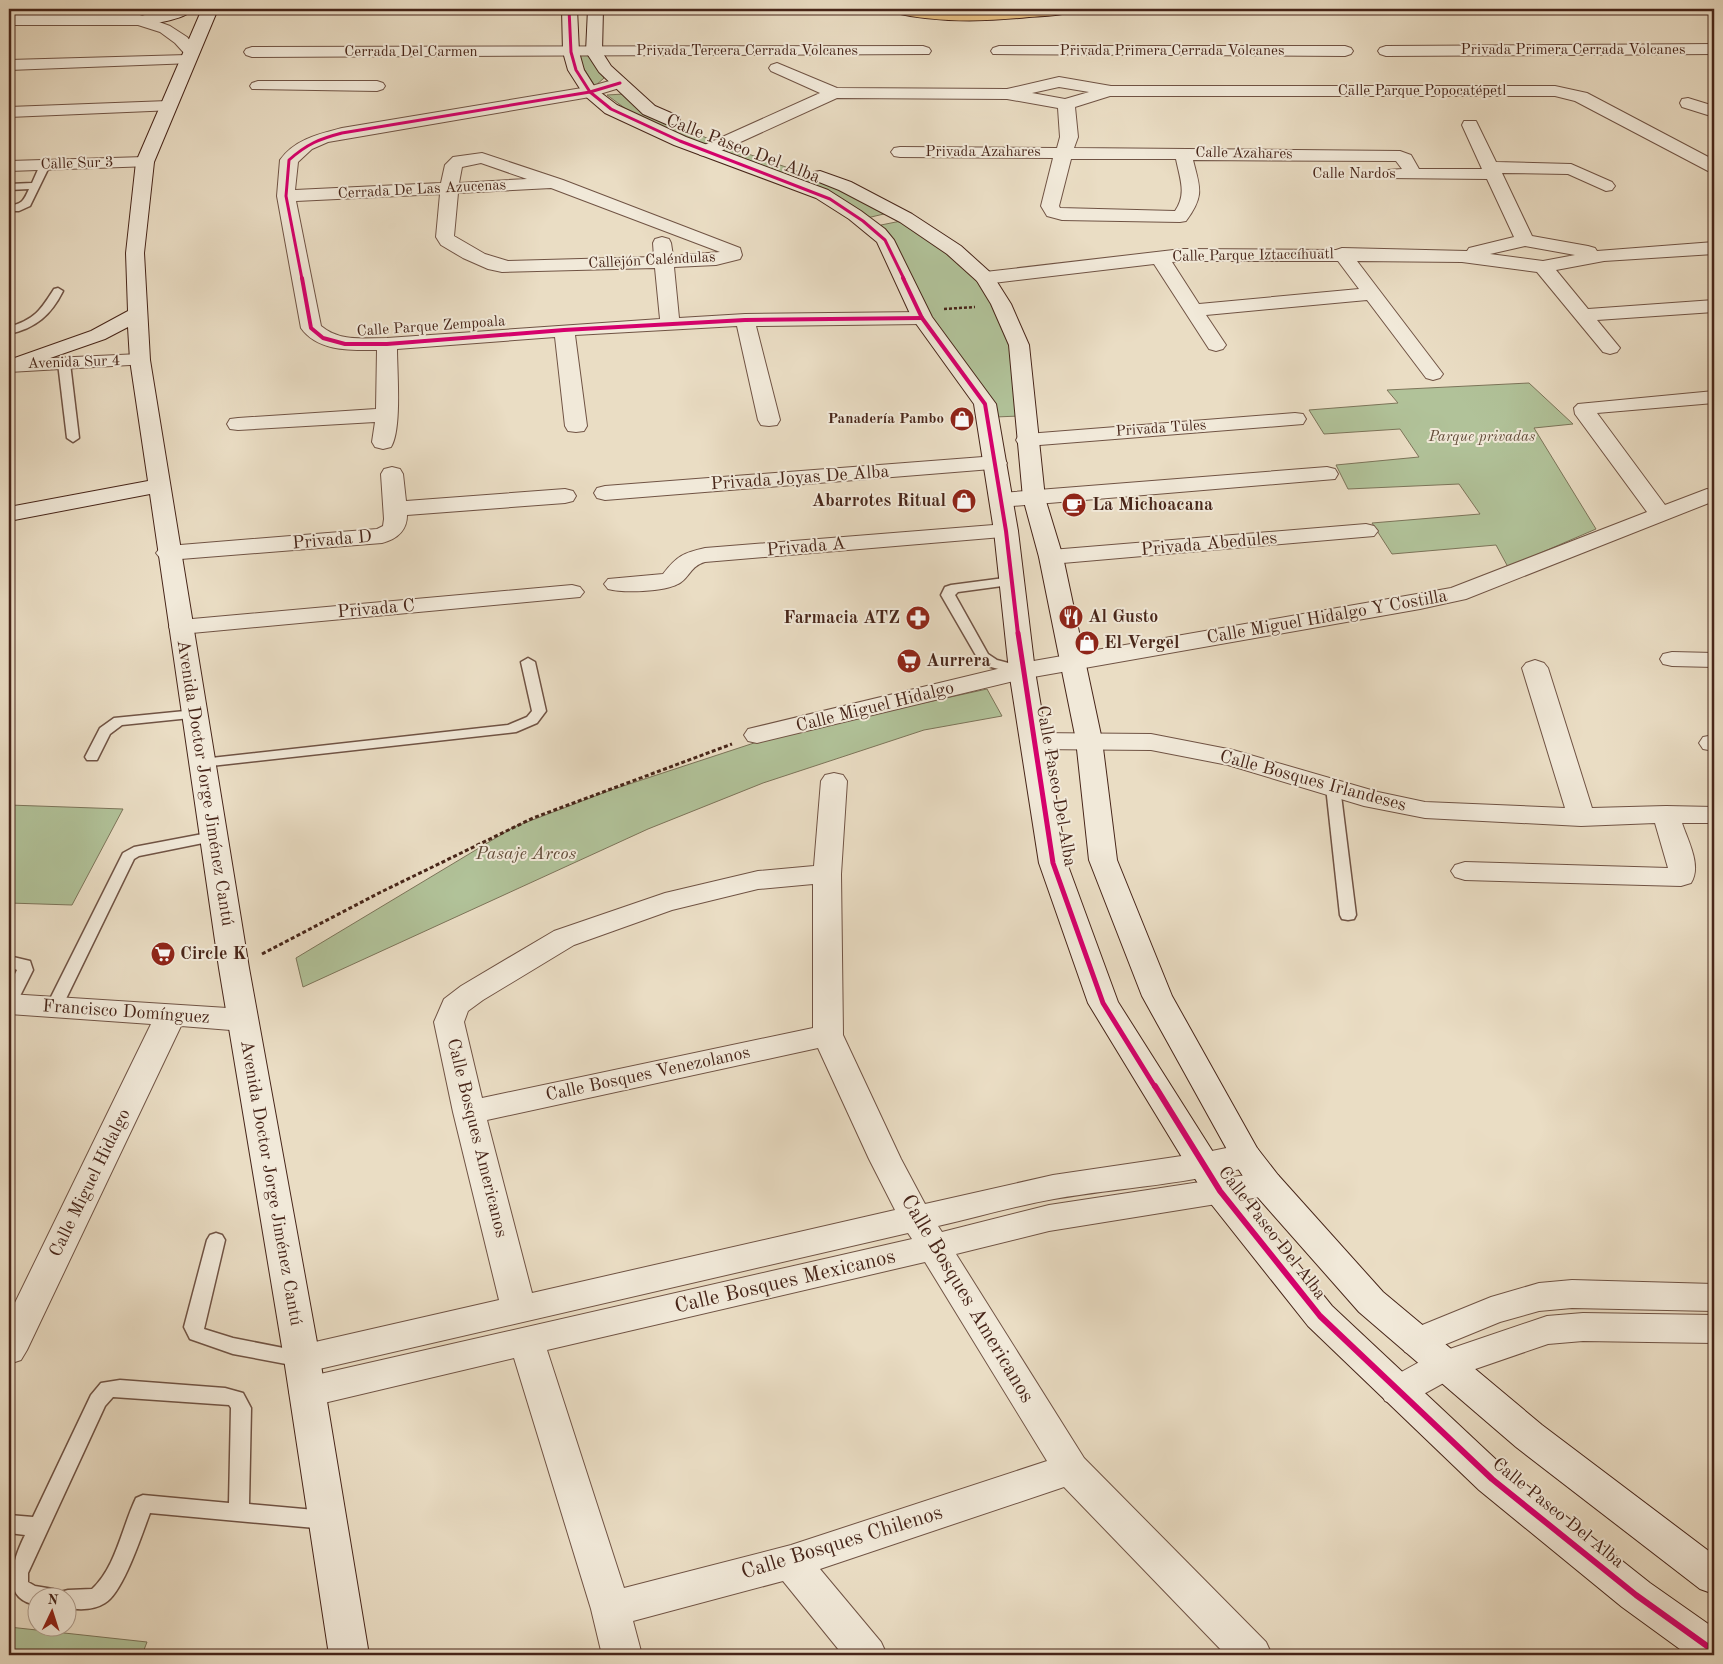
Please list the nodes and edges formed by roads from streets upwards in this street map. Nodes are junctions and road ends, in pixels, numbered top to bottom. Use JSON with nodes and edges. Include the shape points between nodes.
{"nodes":[{"id":1,"x":185,"y":9,"type":"edge"},
{"id":2,"x":210,"y":9,"type":"edge"},
{"id":3,"x":569,"y":9,"type":"edge"},
{"id":4,"x":595,"y":9,"type":"edge"},
{"id":5,"x":896,"y":9,"type":"edge"},
{"id":6,"x":1066,"y":9,"type":"edge"},
{"id":7,"x":9,"y":20,"type":"edge"},
{"id":8,"x":140,"y":20,"type":"junction"},
{"id":9,"x":1714,"y":49,"type":"edge"},
{"id":10,"x":923,"y":51,"type":"dead end"},
{"id":11,"x":999,"y":51,"type":"dead end"},
{"id":12,"x":1055,"y":51,"type":"junction"},
{"id":13,"x":1344,"y":51,"type":"dead end"},
{"id":14,"x":1386,"y":51,"type":"dead end"},
{"id":15,"x":1432,"y":51,"type":"junction"},
{"id":16,"x":252,"y":52,"type":"dead end"},
{"id":17,"x":571,"y":52,"type":"junction"},
{"id":18,"x":594,"y":52,"type":"junction"},
{"id":19,"x":189,"y":56,"type":"junction"},
{"id":20,"x":9,"y":65,"type":"edge"},
{"id":21,"x":386,"y":68,"type":"dead end"},
{"id":22,"x":777,"y":68,"type":"dead end"},
{"id":23,"x":294,"y":69,"type":"dead end"},
{"id":24,"x":1059,"y":82,"type":"junction"},
{"id":25,"x":258,"y":86,"type":"dead end"},
{"id":26,"x":284,"y":86,"type":"junction"},
{"id":27,"x":377,"y":86,"type":"junction"},
{"id":28,"x":626,"y":88,"type":"junction"},
{"id":29,"x":1110,"y":91,"type":"junction"},
{"id":30,"x":1455,"y":91,"type":"junction"},
{"id":31,"x":590,"y":92,"type":"junction"},
{"id":32,"x":834,"y":93,"type":"junction"},
{"id":33,"x":1007,"y":94,"type":"junction"},
{"id":34,"x":1688,"y":103,"type":"dead end"},
{"id":35,"x":1066,"y":104,"type":"junction"},
{"id":36,"x":168,"y":106,"type":"junction"},
{"id":37,"x":9,"y":112,"type":"edge"},
{"id":38,"x":1714,"y":112,"type":"edge"},
{"id":39,"x":410,"y":121,"type":"junction"},
{"id":40,"x":1470,"y":125,"type":"dead end"},
{"id":41,"x":715,"y":147,"type":"junction"},
{"id":42,"x":900,"y":152,"type":"dead end"},
{"id":43,"x":1065,"y":152,"type":"junction"},
{"id":44,"x":1184,"y":160,"type":"junction"},
{"id":45,"x":145,"y":162,"type":"junction"},
{"id":46,"x":9,"y":166,"type":"edge"},
{"id":47,"x":1714,"y":167,"type":"edge"},
{"id":48,"x":1491,"y":170,"type":"junction"},
{"id":49,"x":1412,"y":173,"type":"junction"},
{"id":50,"x":1376,"y":174,"type":"dead end"},
{"id":51,"x":557,"y":184,"type":"junction"},
{"id":52,"x":1606,"y":186,"type":"dead end"},
{"id":53,"x":449,"y":188,"type":"junction"},
{"id":54,"x":286,"y":196,"type":"junction"},
{"id":55,"x":1180,"y":217,"type":"junction"},
{"id":56,"x":906,"y":218,"type":"junction"},
{"id":57,"x":867,"y":223,"type":"junction"},
{"id":58,"x":660,"y":224,"type":"junction"},
{"id":59,"x":1525,"y":240,"type":"junction"},
{"id":60,"x":1714,"y":248,"type":"edge"},
{"id":61,"x":1182,"y":254,"type":"junction"},
{"id":62,"x":1342,"y":254,"type":"junction"},
{"id":63,"x":1507,"y":254,"type":"junction"},
{"id":64,"x":1604,"y":255,"type":"junction"},
{"id":65,"x":1160,"y":258,"type":"junction"},
{"id":66,"x":664,"y":262,"type":"junction"},
{"id":67,"x":1543,"y":267,"type":"junction"},
{"id":68,"x":984,"y":278,"type":"junction"},
{"id":69,"x":1373,"y":294,"type":"junction"},
{"id":70,"x":1714,"y":306,"type":"edge"},
{"id":71,"x":1193,"y":310,"type":"junction"},
{"id":72,"x":138,"y":314,"type":"junction"},
{"id":73,"x":920,"y":315,"type":"junction"},
{"id":74,"x":1583,"y":315,"type":"junction"},
{"id":75,"x":745,"y":320,"type":"junction"},
{"id":76,"x":670,"y":324,"type":"junction"},
{"id":77,"x":564,"y":330,"type":"junction"},
{"id":78,"x":387,"y":344,"type":"junction"},
{"id":79,"x":1216,"y":346,"type":"dead end"},
{"id":80,"x":1610,"y":348,"type":"dead end"},
{"id":81,"x":140,"y":360,"type":"junction"},
{"id":82,"x":9,"y":366,"type":"edge"},
{"id":83,"x":1433,"y":374,"type":"dead end"},
{"id":84,"x":1714,"y":397,"type":"edge"},
{"id":85,"x":388,"y":416,"type":"junction"},
{"id":86,"x":1295,"y":419,"type":"dead end"},
{"id":87,"x":769,"y":420,"type":"dead end"},
{"id":88,"x":238,"y":424,"type":"dead end"},
{"id":89,"x":576,"y":426,"type":"dead end"},
{"id":90,"x":1027,"y":440,"type":"junction"},
{"id":91,"x":383,"y":442,"type":"dead end"},
{"id":92,"x":996,"y":463,"type":"junction"},
{"id":93,"x":392,"y":474,"type":"dead end"},
{"id":94,"x":1327,"y":474,"type":"dead end"},
{"id":95,"x":158,"y":486,"type":"junction"},
{"id":96,"x":605,"y":492,"type":"dead end"},
{"id":97,"x":565,"y":496,"type":"dead end"},
{"id":98,"x":1707,"y":496,"type":"dead end"},
{"id":99,"x":1034,"y":498,"type":"junction"},
{"id":100,"x":1000,"y":500,"type":"junction"},
{"id":101,"x":396,"y":508,"type":"junction"},
{"id":102,"x":9,"y":514,"type":"edge"},
{"id":103,"x":1660,"y":514,"type":"junction"},
{"id":104,"x":1006,"y":531,"type":"junction"},
{"id":105,"x":1366,"y":531,"type":"dead end"},
{"id":106,"x":168,"y":553,"type":"junction"},
{"id":107,"x":1051,"y":557,"type":"junction"},
{"id":108,"x":616,"y":584,"type":"dead end"},
{"id":109,"x":572,"y":592,"type":"dead end"},
{"id":110,"x":181,"y":627,"type":"junction"},
{"id":111,"x":1672,"y":659,"type":"dead end"},
{"id":112,"x":1714,"y":660,"type":"edge"},
{"id":113,"x":1072,"y":662,"type":"junction"},
{"id":114,"x":1535,"y":668,"type":"dead end"},
{"id":115,"x":1022,"y":671,"type":"junction"},
{"id":116,"x":757,"y":735,"type":"road end"},
{"id":117,"x":1089,"y":740,"type":"junction"},
{"id":118,"x":1033,"y":741,"type":"junction"},
{"id":119,"x":834,"y":780,"type":"dead end"},
{"id":120,"x":1666,"y":814,"type":"junction"},
{"id":121,"x":1714,"y":815,"type":"edge"},
{"id":122,"x":1582,"y":817,"type":"junction"},
{"id":123,"x":1465,"y":871,"type":"dead end"},
{"id":124,"x":827,"y":874,"type":"junction"},
{"id":125,"x":9,"y":1003,"type":"edge"},
{"id":126,"x":171,"y":1015,"type":"junction"},
{"id":127,"x":243,"y":1020,"type":"junction"},
{"id":128,"x":828,"y":1035,"type":"junction"},
{"id":129,"x":469,"y":1112,"type":"junction"},
{"id":130,"x":1246,"y":1156,"type":"junction"},
{"id":131,"x":1211,"y":1178,"type":"junction"},
{"id":132,"x":1266,"y":1184,"type":"junction"},
{"id":133,"x":925,"y":1232,"type":"junction"},
{"id":134,"x":1714,"y":1298,"type":"edge"},
{"id":135,"x":523,"y":1326,"type":"junction"},
{"id":136,"x":1714,"y":1329,"type":"edge"},
{"id":137,"x":1417,"y":1342,"type":"junction"},
{"id":138,"x":9,"y":1350,"type":"edge"},
{"id":139,"x":1445,"y":1365,"type":"junction"},
{"id":140,"x":304,"y":1375,"type":"junction"},
{"id":141,"x":1398,"y":1391,"type":"junction"},
{"id":142,"x":1071,"y":1469,"type":"junction"},
{"id":143,"x":791,"y":1562,"type":"junction"},
{"id":144,"x":1714,"y":1577,"type":"edge"},
{"id":145,"x":611,"y":1609,"type":"junction"},
{"id":146,"x":1714,"y":1651,"type":"edge"},
{"id":147,"x":349,"y":1655,"type":"edge"},
{"id":148,"x":622,"y":1655,"type":"edge"},
{"id":149,"x":867,"y":1655,"type":"edge"},
{"id":150,"x":1252,"y":1655,"type":"edge"}],
"edges":[{"from":1,"to":8,"type":"street","via":[[159,18]]},
{"from":2,"to":19,"type":"street","name":"Avenida Doctor Jorge Jiménez Cantú"},
{"from":3,"to":17,"type":"street","name":"Calle Paseo Del Alba"},
{"from":4,"to":18,"type":"street"},
{"from":5,"to":6,"type":"highway","via":[[966,17]]},
{"from":7,"to":8,"type":"street"},
{"from":8,"to":19,"type":"street","via":[[181,40]]},
{"from":9,"to":15,"type":"street","name":"Privada Primera Cerrada Volcanes"},
{"from":10,"to":18,"type":"street","name":"Privada Tercera Cerrada Volcanes"},
{"from":11,"to":12,"type":"street","name":"Privada Primera Cerrada Volcanes"},
{"from":12,"to":13,"type":"street","name":"Privada Primera Cerrada Volcanes"},
{"from":12,"to":24,"type":"street"},
{"from":14,"to":15,"type":"street","name":"Privada Primera Cerrada Volcanes"},
{"from":15,"to":30,"type":"street","name":"Privada Primera Cerrada Volcanes"},
{"from":16,"to":17,"type":"street","name":"Cerrada Del Carmen"},
{"from":17,"to":18,"type":"street","name":"Privada Tercera Cerrada Volcanes"},
{"from":17,"to":31,"type":"street","name":"Calle Paseo Del Alba","via":[[576,70]]},
{"from":18,"to":28,"type":"street","name":"Calle Paseo Del Alba","via":[[605,69]]},
{"from":19,"to":20,"type":"street"},
{"from":19,"to":36,"type":"street","name":"Avenida Doctor Jorge Jiménez Cantú"},
{"from":21,"to":27,"type":"street"},
{"from":22,"to":32,"type":"street"},
{"from":23,"to":26,"type":"street"},
{"from":24,"to":29,"type":"street","name":"Calle Parque Popocatépetl"},
{"from":24,"to":33,"type":"street","name":"Calle Parque Popocatépetl"},
{"from":25,"to":26,"type":"street"},
{"from":26,"to":27,"type":"street"},
{"from":27,"to":39,"type":"street"},
{"from":28,"to":31,"type":"street","name":"Calle Parque Zempoala"},
{"from":28,"to":41,"type":"street","name":"Calle Paseo Del Alba","via":[[649,110]]},
{"from":29,"to":30,"type":"street","name":"Calle Parque Popocatépetl"},
{"from":29,"to":35,"type":"street","name":"Calle Parque Popocatépetl"},
{"from":30,"to":47,"type":"street","name":"Calle Parque Popocatépetl","via":[[1571,93]]},
{"from":31,"to":39,"type":"street","name":"Calle Parque Zempoala"},
{"from":31,"to":41,"type":"street","name":"Calle Paseo Del Alba","via":[[611,109],[680,142]]},
{"from":32,"to":33,"type":"street","name":"Calle Parque Popocatépetl"},
{"from":32,"to":41,"type":"street","name":"Calle Parque Popocatépetl"},
{"from":33,"to":35,"type":"street","name":"Calle Parque Popocatépetl"},
{"from":34,"to":38,"type":"street"},
{"from":35,"to":43,"type":"street","via":[[1069,137]]},
{"from":36,"to":37,"type":"street"},
{"from":36,"to":45,"type":"street","name":"Avenida Doctor Jorge Jiménez Cantú"},
{"from":39,"to":54,"type":"street","name":"Calle Parque Zempoala","via":[[342,133],[306,145],[289,160]]},
{"from":40,"to":48,"type":"street"},
{"from":41,"to":56,"type":"street","name":"Calle Paseo Del Alba","via":[[813,173]]},
{"from":41,"to":57,"type":"street","name":"Calle Paseo Del Alba","via":[[822,194]]},
{"from":42,"to":43,"type":"street","name":"Privada Azahares"},
{"from":43,"to":44,"type":"street","name":"Calle Azahares"},
{"from":43,"to":55,"type":"street","via":[[1050,206],[1053,212],[1062,215]]},
{"from":44,"to":49,"type":"street","name":"Calle Azahares","via":[[1281,166],[1400,156]]},
{"from":44,"to":55,"type":"street","via":[[1194,191]]},
{"from":45,"to":46,"type":"street","name":"Calle Sur 3"},
{"from":45,"to":72,"type":"street","name":"Avenida Doctor Jorge Jiménez Cantú","via":[[135,253]]},
{"from":48,"to":49,"type":"street","name":"Calle Nardos"},
{"from":48,"to":52,"type":"street","name":"Calle Nardos","via":[[1571,169]]},
{"from":48,"to":59,"type":"street"},
{"from":49,"to":50,"type":"street","name":"Calle Nardos"},
{"from":51,"to":53,"type":"street","name":"Cerrada De Las Azucenas"},
{"from":51,"to":53,"type":"street","name":"Callejón Caléndulas","via":[[482,158],[455,163]]},
{"from":51,"to":58,"type":"street","name":"Callejón Caléndulas"},
{"from":53,"to":54,"type":"street","name":"Cerrada De Las Azucenas"},
{"from":53,"to":66,"type":"street","name":"Callejón Caléndulas","via":[[446,240],[499,266]]},
{"from":54,"to":78,"type":"street","name":"Calle Parque Zempoala","via":[[311,328],[323,338],[345,344]]},
{"from":55,"to":61,"type":"street"},
{"from":56,"to":57,"type":"street","via":[[881,217]]},
{"from":56,"to":68,"type":"street","name":"Calle Paseo Del Alba","via":[[954,250]]},
{"from":57,"to":73,"type":"street","name":"Calle Paseo Del Alba","via":[[885,240]]},
{"from":58,"to":66,"type":"street"},
{"from":58,"to":66,"type":"street","name":"Callejón Caléndulas","via":[[733,252],[733,255],[716,259]]},
{"from":59,"to":63,"type":"street","name":"Calle Parque Iztaccíhuatl"},
{"from":59,"to":64,"type":"street","name":"Calle Parque Iztaccíhuatl"},
{"from":60,"to":64,"type":"street","name":"Calle Parque Iztaccíhuatl"},
{"from":61,"to":62,"type":"street","name":"Calle Parque Iztaccíhuatl"},
{"from":61,"to":65,"type":"street","name":"Calle Parque Iztaccíhuatl"},
{"from":62,"to":63,"type":"street","name":"Calle Parque Iztaccíhuatl"},
{"from":62,"to":69,"type":"street"},
{"from":63,"to":67,"type":"street","name":"Calle Parque Iztaccíhuatl"},
{"from":64,"to":67,"type":"street","name":"Calle Parque Iztaccíhuatl"},
{"from":65,"to":68,"type":"street","name":"Calle Parque Iztaccíhuatl"},
{"from":65,"to":71,"type":"street"},
{"from":66,"to":76,"type":"street"},
{"from":67,"to":74,"type":"street"},
{"from":68,"to":90,"type":"street","name":"Calle Paseo Del Alba","via":[[1001,304],[1019,345]]},
{"from":69,"to":71,"type":"street"},
{"from":69,"to":83,"type":"street"},
{"from":70,"to":74,"type":"street"},
{"from":71,"to":79,"type":"street"},
{"from":72,"to":81,"type":"street","name":"Avenida Doctor Jorge Jiménez Cantú"},
{"from":72,"to":82,"type":"street","via":[[98,335]]},
{"from":73,"to":75,"type":"street","name":"Calle Parque Zempoala"},
{"from":73,"to":92,"type":"street","name":"Calle Paseo Del Alba","via":[[985,404]]},
{"from":74,"to":80,"type":"street"},
{"from":75,"to":76,"type":"street","name":"Calle Parque Zempoala"},
{"from":75,"to":87,"type":"street"},
{"from":76,"to":77,"type":"street","name":"Calle Parque Zempoala"},
{"from":77,"to":78,"type":"street","name":"Calle Parque Zempoala"},
{"from":77,"to":89,"type":"street"},
{"from":78,"to":85,"type":"street"},
{"from":81,"to":82,"type":"street","name":"Avenida Sur 4"},
{"from":81,"to":95,"type":"street","name":"Avenida Doctor Jorge Jiménez Cantú"},
{"from":84,"to":103,"type":"street","via":[[1585,408],[1586,414]]},
{"from":85,"to":88,"type":"street"},
{"from":85,"to":91,"type":"street"},
{"from":86,"to":90,"type":"street","name":"Privada Tules"},
{"from":90,"to":99,"type":"street","name":"Calle Paseo Del Alba"},
{"from":92,"to":96,"type":"street","name":"Privada Joyas De Alba"},
{"from":92,"to":100,"type":"street","name":"Calle Paseo Del Alba"},
{"from":93,"to":101,"type":"street"},
{"from":94,"to":99,"type":"street"},
{"from":95,"to":102,"type":"street"},
{"from":95,"to":106,"type":"street","name":"Avenida Doctor Jorge Jiménez Cantú"},
{"from":97,"to":101,"type":"street"},
{"from":98,"to":103,"type":"street","name":"Calle Miguel Hidalgo Y Costilla"},
{"from":99,"to":100,"type":"street"},
{"from":99,"to":107,"type":"street","name":"Calle Paseo Del Alba"},
{"from":100,"to":104,"type":"street","name":"Calle Paseo Del Alba"},
{"from":101,"to":106,"type":"street","name":"Privada D","via":[[396,525],[392,532],[382,536]]},
{"from":103,"to":113,"type":"street","name":"Calle Miguel Hidalgo Y Costilla","via":[[1458,594]]},
{"from":104,"to":108,"type":"street","name":"Privada A","via":[[705,555],[692,558],[671,579]]},
{"from":104,"to":115,"type":"street","name":"Calle Paseo Del Alba"},
{"from":105,"to":107,"type":"street","name":"Privada Abedules"},
{"from":106,"to":110,"type":"street","name":"Avenida Doctor Jorge Jiménez Cantú"},
{"from":107,"to":113,"type":"street","name":"Calle Paseo Del Alba"},
{"from":109,"to":110,"type":"street","name":"Privada C"},
{"from":110,"to":127,"type":"street","name":"Avenida Doctor Jorge Jiménez Cantú"},
{"from":111,"to":112,"type":"street"},
{"from":113,"to":115,"type":"street","name":"Calle Miguel Hidalgo Y Costilla"},
{"from":113,"to":117,"type":"street","name":"Calle Paseo Del Alba"},
{"from":114,"to":122,"type":"street"},
{"from":115,"to":116,"type":"street","name":"Calle Miguel Hidalgo"},
{"from":115,"to":118,"type":"street","name":"Calle Paseo Del Alba"},
{"from":117,"to":118,"type":"street","name":"Calle Bosques Irlandeses"},
{"from":117,"to":122,"type":"street","name":"Calle Bosques Irlandeses","via":[[1151,742],[1233,758],[1374,800],[1425,810]]},
{"from":117,"to":130,"type":"street","name":"Calle Paseo Del Alba","via":[[1103,860],[1156,996]]},
{"from":118,"to":131,"type":"street","name":"Calle Paseo Del Alba","via":[[1053,863],[1103,1003]]},
{"from":119,"to":124,"type":"street","name":"Calle Bosques Americanos"},
{"from":120,"to":121,"type":"street","name":"Calle Bosques Irlandeses"},
{"from":120,"to":122,"type":"street","name":"Calle Bosques Irlandeses"},
{"from":120,"to":123,"type":"street","via":[[1682,866],[1681,877]]},
{"from":124,"to":128,"type":"street","name":"Calle Bosques Americanos"},
{"from":124,"to":129,"type":"street","name":"Calle Bosques Americanos","via":[[758,880],[665,902],[564,938],[472,993],[455,1006],[449,1022]]},
{"from":125,"to":126,"type":"street","name":"Francisco Domínguez"},
{"from":126,"to":127,"type":"street","name":"Francisco Domínguez"},
{"from":126,"to":138,"type":"street","name":"Calle Miguel Hidalgo"},
{"from":127,"to":140,"type":"street","name":"Avenida Doctor Jorge Jiménez Cantú"},
{"from":128,"to":129,"type":"street","name":"Calle Bosques Venezolanos"},
{"from":128,"to":133,"type":"street","name":"Calle Bosques Americanos","via":[[885,1159]]},
{"from":129,"to":135,"type":"street","name":"Calle Bosques Americanos"},
{"from":130,"to":131,"type":"street","name":"Calle Bosques Mexicanos"},
{"from":130,"to":132,"type":"street","name":"Calle Paseo Del Alba"},
{"from":131,"to":132,"type":"street","name":"Calle Bosques Mexicanos"},
{"from":131,"to":133,"type":"street","name":"Calle Bosques Mexicanos","via":[[1053,1187]]},
{"from":131,"to":141,"type":"street","name":"Calle Paseo Del Alba","via":[[1320,1316]]},
{"from":132,"to":137,"type":"street","name":"Calle Paseo Del Alba","via":[[1371,1302]]},
{"from":133,"to":135,"type":"street","name":"Calle Bosques Mexicanos"},
{"from":133,"to":142,"type":"street","name":"Calle Bosques Americanos"},
{"from":134,"to":137,"type":"street","via":[[1572,1294],[1539,1297],[1491,1311]]},
{"from":135,"to":140,"type":"street","name":"Calle Bosques Mexicanos"},
{"from":135,"to":145,"type":"street","name":"Calle Bosques Americanos"},
{"from":136,"to":139,"type":"street","via":[[1583,1327],[1547,1330]]},
{"from":137,"to":139,"type":"street","name":"Calle Paseo Del Alba"},
{"from":139,"to":141,"type":"street"},
{"from":139,"to":144,"type":"street","name":"Calle Paseo Del Alba","via":[[1529,1436]]},
{"from":140,"to":147,"type":"street","name":"Avenida Doctor Jorge Jiménez Cantú"},
{"from":141,"to":146,"type":"street","name":"Calle Paseo Del Alba","via":[[1492,1478],[1636,1595]]},
{"from":142,"to":143,"type":"street","name":"Calle Bosques Chilenos"},
{"from":142,"to":150,"type":"street","name":"Calle Bosques Americanos"},
{"from":143,"to":145,"type":"street","name":"Calle Bosques Chilenos"},
{"from":143,"to":149,"type":"street"},
{"from":145,"to":148,"type":"street","name":"Calle Bosques Americanos"}]}
